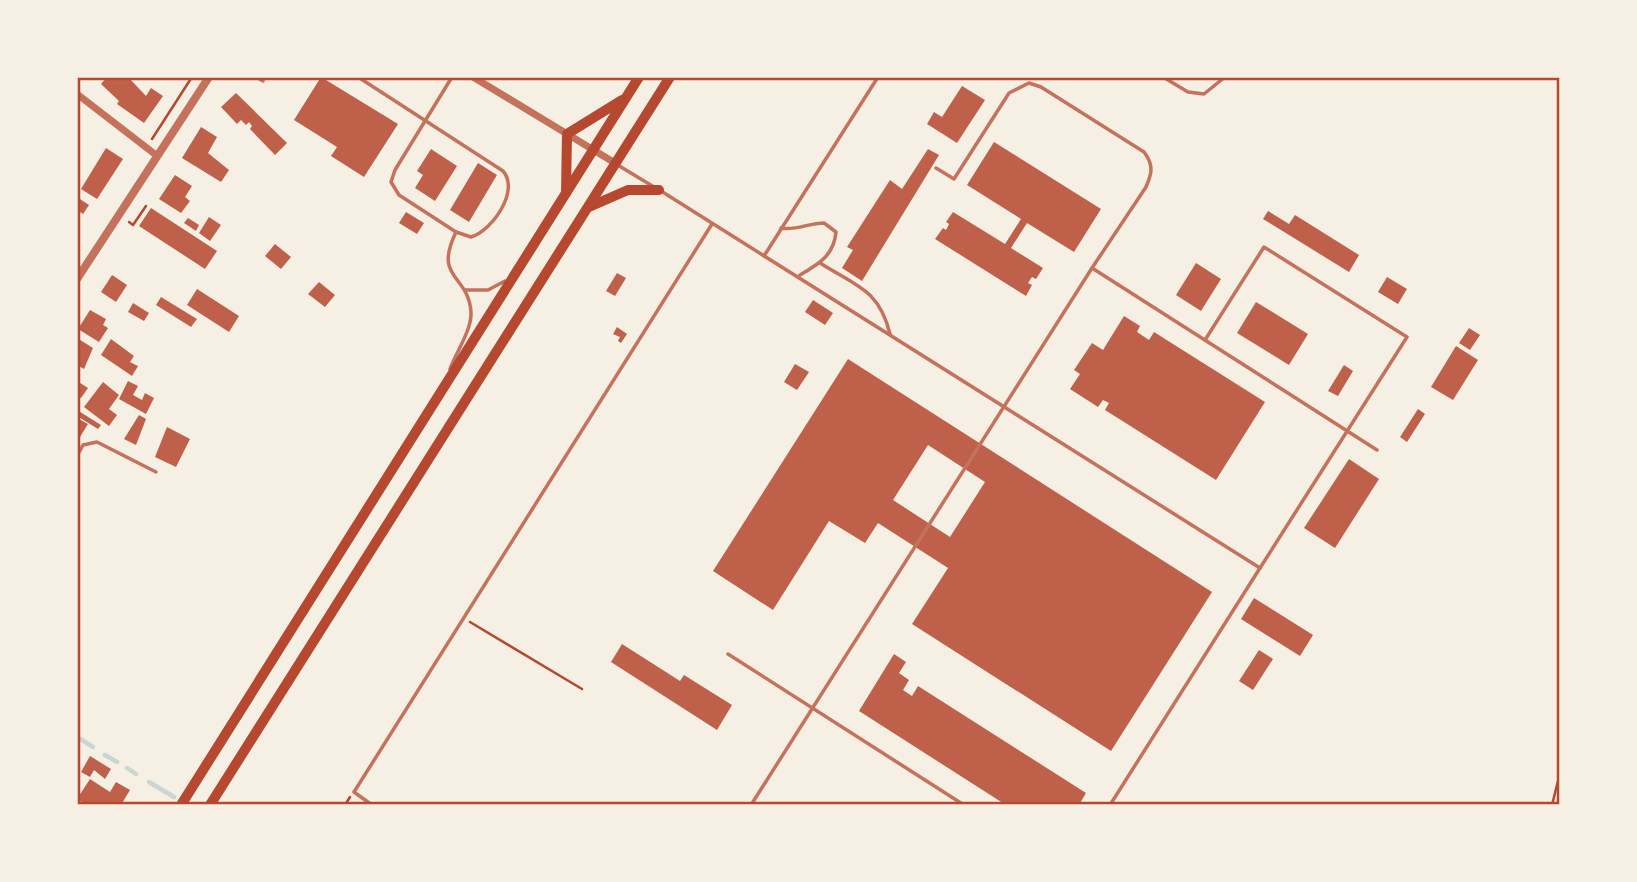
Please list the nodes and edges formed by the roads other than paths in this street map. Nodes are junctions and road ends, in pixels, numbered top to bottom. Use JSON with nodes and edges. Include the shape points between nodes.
{"nodes":[{"id":1,"x":209,"y":77,"type":"edge"},
{"id":2,"x":256,"y":77,"type":"edge"},
{"id":3,"x":358,"y":77,"type":"edge"},
{"id":4,"x":453,"y":77,"type":"edge"},
{"id":5,"x":473,"y":77,"type":"edge"},
{"id":6,"x":639,"y":77,"type":"edge"},
{"id":7,"x":670,"y":77,"type":"edge"},
{"id":8,"x":878,"y":77,"type":"edge"},
{"id":9,"x":1163,"y":77,"type":"edge"},
{"id":10,"x":1225,"y":77,"type":"edge"},
{"id":11,"x":263,"y":81,"type":"dead end"},
{"id":12,"x":77,"y":94,"type":"edge"},
{"id":13,"x":627,"y":97,"type":"junction"},
{"id":14,"x":426,"y":120,"type":"junction"},
{"id":15,"x":567,"y":134,"type":"junction"},
{"id":16,"x":594,"y":150,"type":"junction"},
{"id":17,"x":156,"y":155,"type":"junction"},
{"id":18,"x":615,"y":163,"type":"junction"},
{"id":19,"x":936,"y":168,"type":"dead end"},
{"id":20,"x":659,"y":190,"type":"junction"},
{"id":21,"x":566,"y":195,"type":"junction"},
{"id":22,"x":586,"y":208,"type":"junction"},
{"id":23,"x":712,"y":224,"type":"junction"},
{"id":24,"x":781,"y":229,"type":"junction"},
{"id":25,"x":456,"y":232,"type":"junction"},
{"id":26,"x":764,"y":256,"type":"junction"},
{"id":27,"x":820,"y":263,"type":"junction"},
{"id":28,"x":1092,"y":268,"type":"junction"},
{"id":29,"x":516,"y":274,"type":"junction"},
{"id":30,"x":799,"y":275,"type":"junction"},
{"id":31,"x":77,"y":279,"type":"edge"},
{"id":32,"x":465,"y":290,"type":"junction"},
{"id":33,"x":890,"y":334,"type":"junction"},
{"id":34,"x":1205,"y":340,"type":"junction"},
{"id":35,"x":443,"y":387,"type":"junction"},
{"id":36,"x":1006,"y":407,"type":"junction"},
{"id":37,"x":1348,"y":430,"type":"junction"},
{"id":38,"x":1377,"y":450,"type":"dead end"},
{"id":39,"x":77,"y":456,"type":"edge"},
{"id":40,"x":156,"y":472,"type":"dead end"},
{"id":41,"x":1260,"y":568,"type":"junction"},
{"id":42,"x":727,"y":654,"type":"dead end"},
{"id":43,"x":812,"y":709,"type":"junction"},
{"id":44,"x":184,"y":804,"type":"edge"},
{"id":45,"x":210,"y":805,"type":"edge"},
{"id":46,"x":372,"y":805,"type":"edge"},
{"id":47,"x":751,"y":805,"type":"edge"},
{"id":48,"x":964,"y":805,"type":"edge"},
{"id":49,"x":1110,"y":805,"type":"edge"}],
"edges":[{"from":1,"to":17,"type":"street"},
{"from":2,"to":11,"type":"lane"},
{"from":3,"to":14,"type":"lane"},
{"from":4,"to":14,"type":"lane"},
{"from":5,"to":15,"type":"street"},
{"from":6,"to":13,"type":"main road"},
{"from":7,"to":18,"type":"main road"},
{"from":8,"to":24,"type":"lane"},
{"from":9,"to":10,"type":"lane","via":[[1188,92],[1204,94]]},
{"from":12,"to":17,"type":"street"},
{"from":13,"to":15,"type":"main road"},
{"from":13,"to":16,"type":"main road"},
{"from":14,"to":25,"type":"lane","via":[[391,182],[398,195]]},
{"from":14,"to":25,"type":"lane","via":[[510,178],[511,190],[487,229],[471,237]]},
{"from":15,"to":16,"type":"street"},
{"from":15,"to":21,"type":"main road"},
{"from":16,"to":18,"type":"street"},
{"from":16,"to":21,"type":"main road"},
{"from":17,"to":31,"type":"street"},
{"from":18,"to":20,"type":"lane"},
{"from":18,"to":22,"type":"main road"},
{"from":19,"to":28,"type":"lane","via":[[954,179],[1009,93],[1029,83],[1144,152],[1151,161],[1152,174]]},
{"from":20,"to":22,"type":"main road","via":[[628,190]]},
{"from":20,"to":23,"type":"lane"},
{"from":21,"to":29,"type":"main road"},
{"from":22,"to":45,"type":"main road"},
{"from":23,"to":26,"type":"lane"},
{"from":23,"to":46,"type":"lane","via":[[354,792]]},
{"from":24,"to":26,"type":"lane"},
{"from":24,"to":27,"type":"lane","via":[[814,223],[831,226],[836,232],[835,244]]},
{"from":25,"to":32,"type":"lane","via":[[447,251],[447,264]]},
{"from":26,"to":30,"type":"lane"},
{"from":27,"to":30,"type":"lane"},
{"from":27,"to":33,"type":"lane","via":[[872,295],[885,312]]},
{"from":28,"to":34,"type":"lane"},
{"from":28,"to":36,"type":"lane"},
{"from":29,"to":32,"type":"lane","via":[[488,290]]},
{"from":29,"to":35,"type":"main road"},
{"from":30,"to":33,"type":"lane"},
{"from":32,"to":35,"type":"lane","via":[[470,326]]},
{"from":33,"to":36,"type":"lane"},
{"from":34,"to":37,"type":"lane"},
{"from":34,"to":37,"type":"lane","via":[[1264,247],[1396,330],[1407,337]]},
{"from":35,"to":44,"type":"main road"},
{"from":36,"to":41,"type":"lane"},
{"from":36,"to":43,"type":"lane"},
{"from":37,"to":38,"type":"lane"},
{"from":37,"to":41,"type":"lane"},
{"from":39,"to":40,"type":"lane","via":[[83,446],[97,442]]},
{"from":41,"to":49,"type":"lane"},
{"from":42,"to":43,"type":"lane"},
{"from":43,"to":47,"type":"lane"},
{"from":43,"to":48,"type":"lane"}]}
